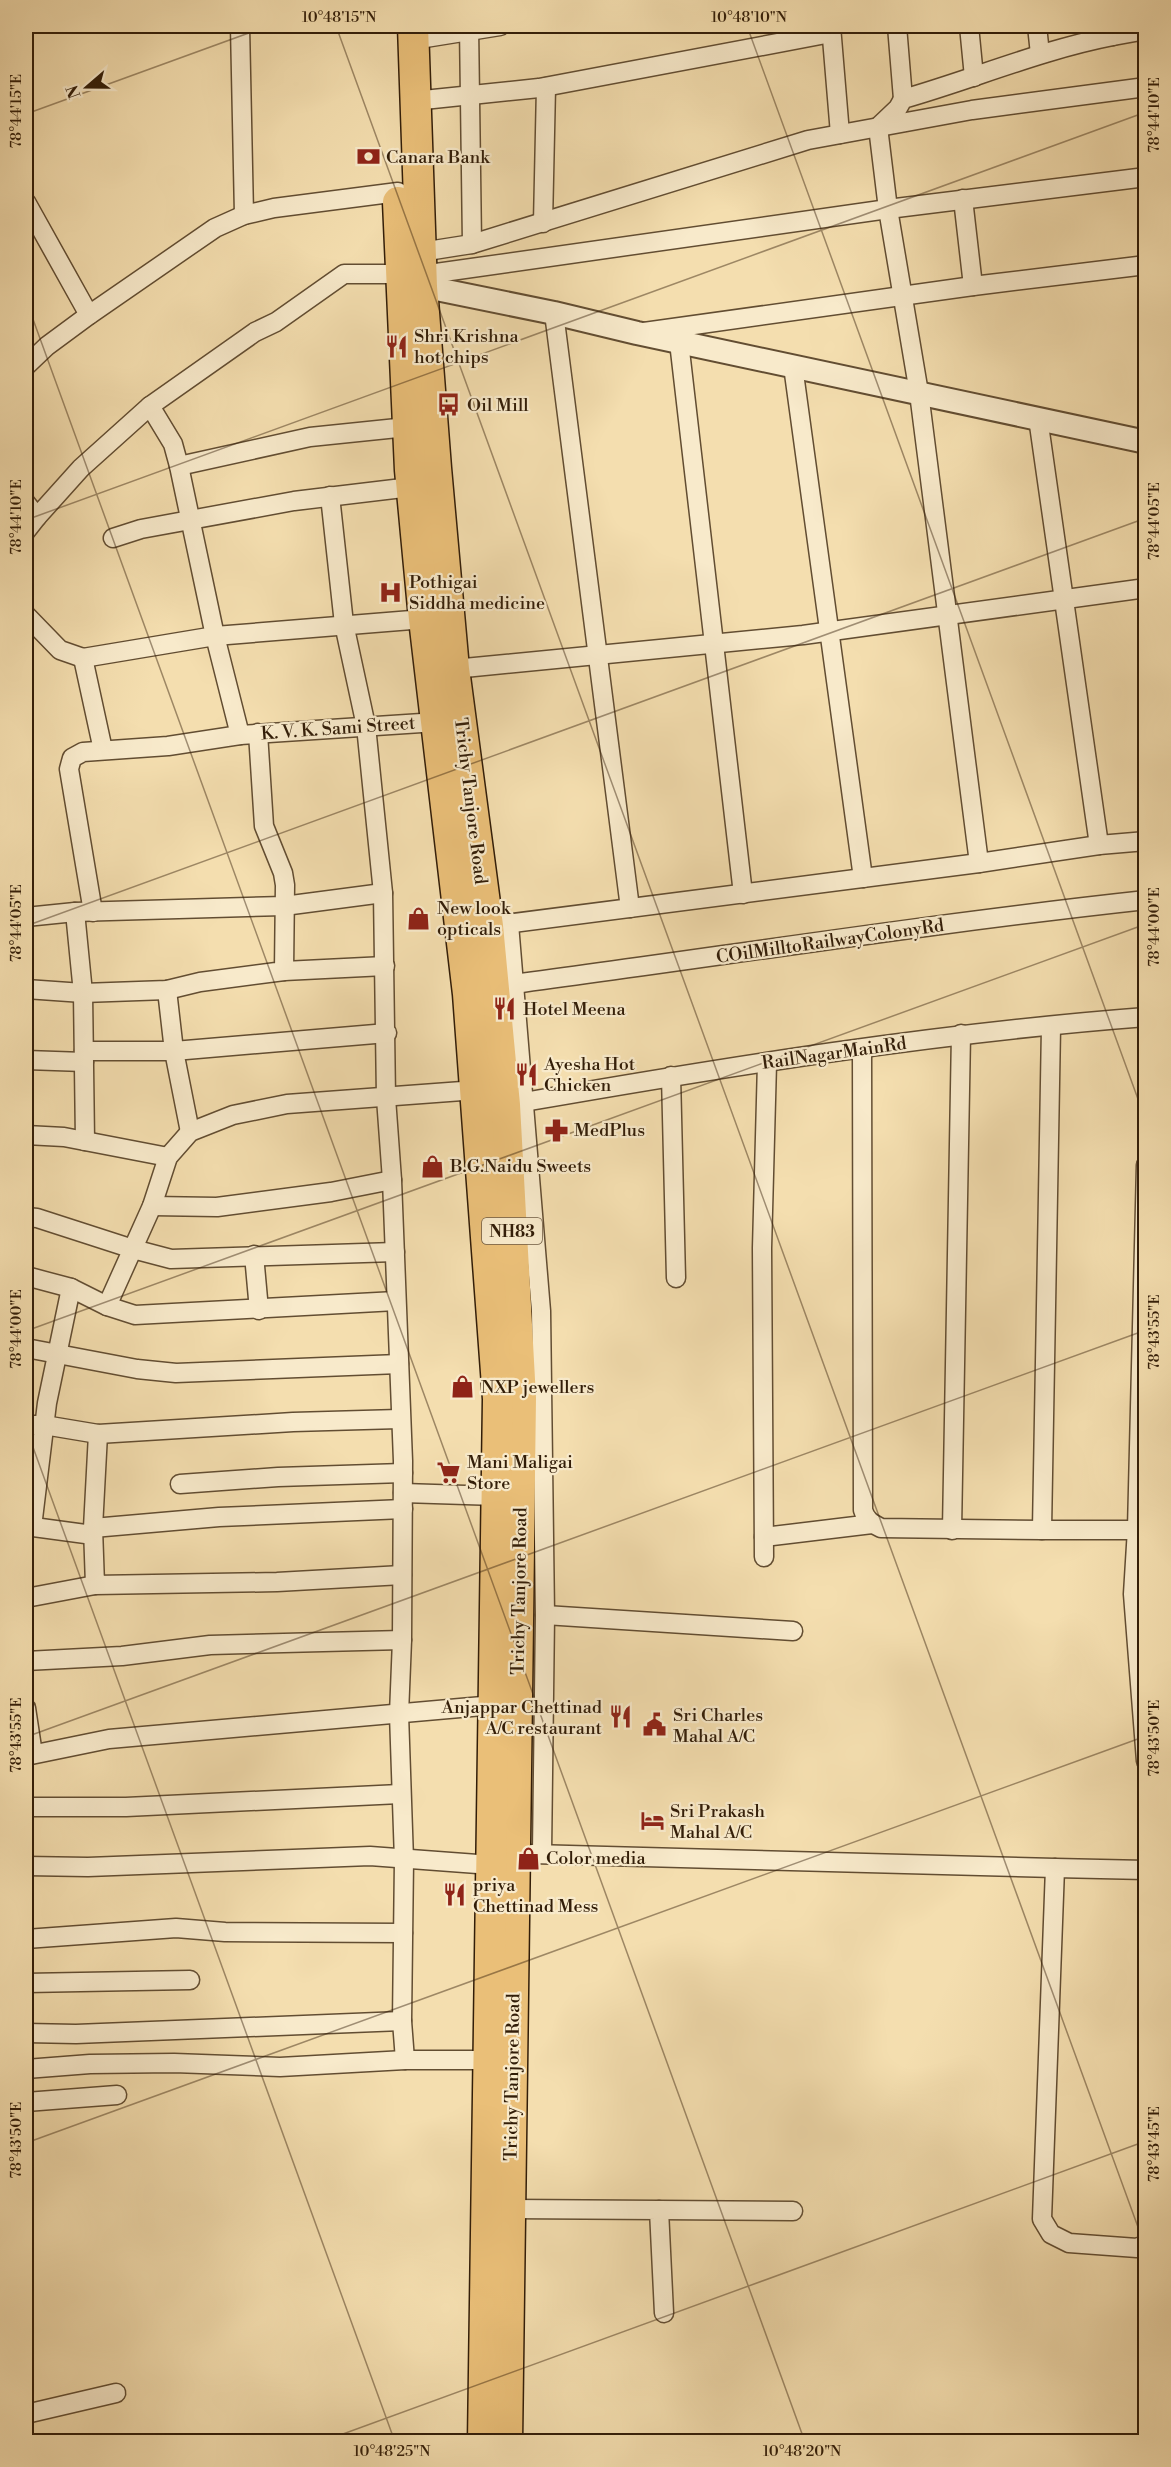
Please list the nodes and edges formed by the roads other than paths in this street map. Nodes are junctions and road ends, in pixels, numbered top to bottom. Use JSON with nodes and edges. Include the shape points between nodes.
{"nodes":[{"id":1,"x":240,"y":26,"type":"edge"},
{"id":2,"x":500,"y":26,"type":"edge"},
{"id":3,"x":897,"y":26,"type":"edge"},
{"id":4,"x":969,"y":26,"type":"edge"},
{"id":5,"x":1037,"y":26,"type":"edge"},
{"id":6,"x":469,"y":28,"type":"edge"},
{"id":7,"x":831,"y":29,"type":"edge"},
{"id":8,"x":407,"y":30,"type":"edge"},
{"id":9,"x":1146,"y":30,"type":"edge"},
{"id":10,"x":1112,"y":31,"type":"edge"},
{"id":11,"x":1040,"y":54,"type":"junction"},
{"id":12,"x":974,"y":77,"type":"junction"},
{"id":13,"x":546,"y":87,"type":"junction"},
{"id":14,"x":1146,"y":87,"type":"edge"},
{"id":15,"x":469,"y":95,"type":"junction"},
{"id":16,"x":903,"y":99,"type":"junction"},
{"id":17,"x":414,"y":101,"type":"junction"},
{"id":18,"x":878,"y":127,"type":"junction"},
{"id":19,"x":840,"y":134,"type":"junction"},
{"id":20,"x":1146,"y":177,"type":"edge"},
{"id":21,"x":398,"y":192,"type":"junction"},
{"id":22,"x":963,"y":199,"type":"junction"},
{"id":23,"x":26,"y":202,"type":"edge"},
{"id":24,"x":888,"y":209,"type":"junction"},
{"id":25,"x":243,"y":214,"type":"junction"},
{"id":26,"x":30,"y":221,"type":"edge"},
{"id":27,"x":543,"y":223,"type":"junction"},
{"id":28,"x":472,"y":244,"type":"junction"},
{"id":29,"x":1146,"y":265,"type":"edge"},
{"id":30,"x":413,"y":274,"type":"junction"},
{"id":31,"x":973,"y":285,"type":"junction"},
{"id":32,"x":904,"y":296,"type":"junction"},
{"id":33,"x":554,"y":313,"type":"junction"},
{"id":34,"x":89,"y":315,"type":"junction"},
{"id":35,"x":637,"y":333,"type":"junction"},
{"id":36,"x":679,"y":342,"type":"junction"},
{"id":37,"x":26,"y":366,"type":"edge"},
{"id":38,"x":793,"y":366,"type":"junction"},
{"id":39,"x":919,"y":393,"type":"junction"},
{"id":40,"x":150,"y":406,"type":"junction"},
{"id":41,"x":1038,"y":418,"type":"junction"},
{"id":42,"x":407,"y":427,"type":"junction"},
{"id":43,"x":1146,"y":442,"type":"edge"},
{"id":44,"x":179,"y":466,"type":"junction"},
{"id":45,"x":411,"y":487,"type":"junction"},
{"id":46,"x":330,"y":495,"type":"junction"},
{"id":47,"x":31,"y":510,"type":"edge"},
{"id":48,"x":191,"y":519,"type":"junction"},
{"id":49,"x":26,"y":531,"type":"edge"},
{"id":50,"x":113,"y":538,"type":"dead end"},
{"id":51,"x":1146,"y":588,"type":"edge"},
{"id":52,"x":1064,"y":600,"type":"junction"},
{"id":53,"x":26,"y":615,"type":"edge"},
{"id":54,"x":947,"y":615,"type":"junction"},
{"id":55,"x":424,"y":619,"type":"junction"},
{"id":56,"x":344,"y":624,"type":"junction"},
{"id":57,"x":829,"y":631,"type":"junction"},
{"id":58,"x":215,"y":636,"type":"junction"},
{"id":59,"x":714,"y":644,"type":"junction"},
{"id":60,"x":599,"y":655,"type":"junction"},
{"id":61,"x":83,"y":658,"type":"junction"},
{"id":62,"x":454,"y":669,"type":"junction"},
{"id":63,"x":437,"y":722,"type":"junction"},
{"id":64,"x":366,"y":726,"type":"junction"},
{"id":65,"x":258,"y":733,"type":"junction"},
{"id":66,"x":240,"y":735,"type":"junction"},
{"id":67,"x":103,"y":750,"type":"junction"},
{"id":68,"x":1146,"y":841,"type":"edge"},
{"id":69,"x":1099,"y":845,"type":"junction"},
{"id":70,"x":979,"y":863,"type":"junction"},
{"id":71,"x":863,"y":878,"type":"junction"},
{"id":72,"x":383,"y":893,"type":"junction"},
{"id":73,"x":743,"y":894,"type":"junction"},
{"id":74,"x":1146,"y":900,"type":"edge"},
{"id":75,"x":284,"y":906,"type":"junction"},
{"id":76,"x":630,"y":908,"type":"junction"},
{"id":77,"x":75,"y":912,"type":"junction"},
{"id":78,"x":93,"y":912,"type":"junction"},
{"id":79,"x":26,"y":917,"type":"edge"},
{"id":80,"x":498,"y":925,"type":"junction"},
{"id":81,"x":385,"y":966,"type":"junction"},
{"id":82,"x":284,"y":971,"type":"junction"},
{"id":83,"x":514,"y":984,"type":"junction"},
{"id":84,"x":26,"y":989,"type":"edge"},
{"id":85,"x":167,"y":990,"type":"junction"},
{"id":86,"x":83,"y":993,"type":"junction"},
{"id":87,"x":1146,"y":1017,"type":"edge"},
{"id":88,"x":1051,"y":1027,"type":"junction"},
{"id":89,"x":387,"y":1033,"type":"junction"},
{"id":90,"x":961,"y":1034,"type":"junction"},
{"id":91,"x":861,"y":1049,"type":"junction"},
{"id":92,"x":174,"y":1052,"type":"junction"},
{"id":93,"x":84,"y":1057,"type":"junction"},
{"id":94,"x":26,"y":1060,"type":"edge"},
{"id":95,"x":766,"y":1063,"type":"junction"},
{"id":96,"x":671,"y":1076,"type":"junction"},
{"id":97,"x":476,"y":1090,"type":"junction"},
{"id":98,"x":386,"y":1098,"type":"junction"},
{"id":99,"x":524,"y":1102,"type":"junction"},
{"id":100,"x":190,"y":1132,"type":"junction"},
{"id":101,"x":26,"y":1135,"type":"edge"},
{"id":102,"x":85,"y":1141,"type":"junction"},
{"id":103,"x":168,"y":1157,"type":"junction"},
{"id":104,"x":1146,"y":1165,"type":"edge"},
{"id":105,"x":392,"y":1180,"type":"junction"},
{"id":106,"x":152,"y":1206,"type":"junction"},
{"id":107,"x":26,"y":1217,"type":"edge"},
{"id":108,"x":133,"y":1249,"type":"junction"},
{"id":109,"x":394,"y":1252,"type":"junction"},
{"id":110,"x":254,"y":1255,"type":"junction"},
{"id":111,"x":26,"y":1276,"type":"edge"},
{"id":112,"x":676,"y":1278,"type":"dead end"},
{"id":113,"x":70,"y":1288,"type":"junction"},
{"id":114,"x":396,"y":1301,"type":"junction"},
{"id":115,"x":107,"y":1306,"type":"junction"},
{"id":116,"x":260,"y":1310,"type":"junction"},
{"id":117,"x":26,"y":1348,"type":"edge"},
{"id":118,"x":58,"y":1355,"type":"junction"},
{"id":119,"x":399,"y":1364,"type":"junction"},
{"id":120,"x":399,"y":1419,"type":"junction"},
{"id":121,"x":26,"y":1425,"type":"edge"},
{"id":122,"x":44,"y":1425,"type":"junction"},
{"id":123,"x":98,"y":1434,"type":"junction"},
{"id":124,"x":403,"y":1473,"type":"junction"},
{"id":125,"x":180,"y":1484,"type":"dead end"},
{"id":126,"x":497,"y":1496,"type":"junction"},
{"id":127,"x":403,"y":1501,"type":"junction"},
{"id":128,"x":872,"y":1524,"type":"junction"},
{"id":129,"x":29,"y":1527,"type":"edge"},
{"id":130,"x":951,"y":1530,"type":"junction"},
{"id":131,"x":1042,"y":1530,"type":"junction"},
{"id":132,"x":1141,"y":1530,"type":"edge"},
{"id":133,"x":93,"y":1532,"type":"junction"},
{"id":134,"x":764,"y":1537,"type":"junction"},
{"id":135,"x":764,"y":1557,"type":"dead end"},
{"id":136,"x":402,"y":1575,"type":"junction"},
{"id":137,"x":94,"y":1585,"type":"junction"},
{"id":138,"x":26,"y":1598,"type":"edge"},
{"id":139,"x":545,"y":1615,"type":"junction"},
{"id":140,"x":1140,"y":1618,"type":"edge"},
{"id":141,"x":793,"y":1631,"type":"dead end"},
{"id":142,"x":402,"y":1640,"type":"junction"},
{"id":143,"x":26,"y":1661,"type":"edge"},
{"id":144,"x":494,"y":1705,"type":"junction"},
{"id":145,"x":26,"y":1708,"type":"edge"},
{"id":146,"x":399,"y":1714,"type":"junction"},
{"id":147,"x":29,"y":1755,"type":"edge"},
{"id":148,"x":1146,"y":1761,"type":"edge"},
{"id":149,"x":400,"y":1794,"type":"junction"},
{"id":150,"x":26,"y":1807,"type":"edge"},
{"id":151,"x":516,"y":1858,"type":"junction"},
{"id":152,"x":404,"y":1860,"type":"junction"},
{"id":153,"x":26,"y":1866,"type":"edge"},
{"id":154,"x":1055,"y":1868,"type":"junction"},
{"id":155,"x":1146,"y":1870,"type":"edge"},
{"id":156,"x":403,"y":1933,"type":"junction"},
{"id":157,"x":26,"y":1939,"type":"edge"},
{"id":158,"x":190,"y":1980,"type":"dead end"},
{"id":159,"x":26,"y":1983,"type":"edge"},
{"id":160,"x":402,"y":2020,"type":"junction"},
{"id":161,"x":26,"y":2033,"type":"edge"},
{"id":162,"x":405,"y":2060,"type":"junction"},
{"id":163,"x":489,"y":2060,"type":"junction"},
{"id":164,"x":26,"y":2069,"type":"edge"},
{"id":165,"x":117,"y":2095,"type":"dead end"},
{"id":166,"x":26,"y":2102,"type":"edge"},
{"id":167,"x":510,"y":2209,"type":"junction"},
{"id":168,"x":658,"y":2210,"type":"junction"},
{"id":169,"x":793,"y":2211,"type":"dead end"},
{"id":170,"x":1146,"y":2244,"type":"edge"},
{"id":171,"x":664,"y":2313,"type":"dead end"},
{"id":172,"x":116,"y":2393,"type":"dead end"},
{"id":173,"x":26,"y":2414,"type":"edge"},
{"id":174,"x":483,"y":2442,"type":"edge"},
{"id":175,"x":507,"y":2442,"type":"edge"}],
"edges":[{"from":1,"to":25,"type":"street"},
{"from":2,"to":6,"type":"street"},
{"from":3,"to":16,"type":"street"},
{"from":4,"to":12,"type":"street"},
{"from":5,"to":11,"type":"street"},
{"from":6,"to":8,"type":"street"},
{"from":6,"to":15,"type":"street"},
{"from":7,"to":13,"type":"street"},
{"from":7,"to":19,"type":"street"},
{"from":8,"to":17,"type":"highway","name":"Trichy Tanjore Road","number":"NH83"},
{"from":8,"to":21,"type":"highway","name":"Trichy Tanjore Road","number":"NH83"},
{"from":9,"to":10,"type":"street"},
{"from":10,"to":11,"type":"street"},
{"from":11,"to":12,"type":"street"},
{"from":12,"to":16,"type":"street"},
{"from":13,"to":15,"type":"street"},
{"from":13,"to":27,"type":"street"},
{"from":14,"to":18,"type":"street"},
{"from":15,"to":17,"type":"street"},
{"from":15,"to":28,"type":"street"},
{"from":16,"to":18,"type":"street"},
{"from":17,"to":30,"type":"highway","name":"Trichy Tanjore Road","number":"NH83"},
{"from":18,"to":19,"type":"street"},
{"from":18,"to":24,"type":"street"},
{"from":19,"to":27,"type":"street","via":[[808,140]]},
{"from":20,"to":22,"type":"street"},
{"from":21,"to":25,"type":"street"},
{"from":21,"to":30,"type":"highway","name":"Trichy Tanjore Road","number":"NH83"},
{"from":22,"to":24,"type":"street"},
{"from":22,"to":31,"type":"street"},
{"from":23,"to":26,"type":"street"},
{"from":24,"to":30,"type":"street"},
{"from":24,"to":32,"type":"street"},
{"from":25,"to":34,"type":"street","via":[[215,228]]},
{"from":26,"to":34,"type":"street"},
{"from":27,"to":28,"type":"street"},
{"from":28,"to":30,"type":"street"},
{"from":29,"to":31,"type":"street"},
{"from":30,"to":33,"type":"street"},
{"from":30,"to":40,"type":"street","via":[[344,274]]},
{"from":30,"to":42,"type":"highway","name":"Trichy Tanjore Road","number":"NH83"},
{"from":30,"to":62,"type":"highway","name":"Trichy Tanjore Road","number":"NH83"},
{"from":31,"to":32,"type":"street"},
{"from":32,"to":35,"type":"street"},
{"from":32,"to":39,"type":"street"},
{"from":33,"to":35,"type":"street"},
{"from":33,"to":60,"type":"street"},
{"from":34,"to":37,"type":"street"},
{"from":35,"to":36,"type":"street"},
{"from":36,"to":38,"type":"street"},
{"from":36,"to":59,"type":"street"},
{"from":38,"to":39,"type":"street"},
{"from":38,"to":57,"type":"street"},
{"from":39,"to":41,"type":"street"},
{"from":39,"to":54,"type":"street"},
{"from":40,"to":44,"type":"street","via":[[172,444]]},
{"from":40,"to":47,"type":"street"},
{"from":41,"to":43,"type":"street"},
{"from":41,"to":52,"type":"street"},
{"from":42,"to":44,"type":"street","via":[[310,437]]},
{"from":42,"to":45,"type":"highway","name":"Trichy Tanjore Road","number":"NH83"},
{"from":44,"to":48,"type":"street"},
{"from":45,"to":46,"type":"street"},
{"from":45,"to":55,"type":"highway","name":"Trichy Tanjore Road","number":"NH83"},
{"from":46,"to":48,"type":"street"},
{"from":46,"to":56,"type":"street"},
{"from":47,"to":49,"type":"street"},
{"from":48,"to":50,"type":"street"},
{"from":48,"to":58,"type":"street"},
{"from":51,"to":52,"type":"street"},
{"from":52,"to":54,"type":"street"},
{"from":52,"to":69,"type":"street"},
{"from":53,"to":61,"type":"street","via":[[60,650]]},
{"from":54,"to":57,"type":"street"},
{"from":54,"to":70,"type":"street"},
{"from":55,"to":56,"type":"street"},
{"from":55,"to":63,"type":"highway","name":"Trichy Tanjore Road","number":"NH83"},
{"from":56,"to":58,"type":"street"},
{"from":56,"to":64,"type":"street"},
{"from":57,"to":59,"type":"street"},
{"from":57,"to":71,"type":"street"},
{"from":58,"to":61,"type":"street"},
{"from":58,"to":66,"type":"street"},
{"from":59,"to":60,"type":"street"},
{"from":59,"to":73,"type":"street"},
{"from":60,"to":62,"type":"street"},
{"from":60,"to":76,"type":"street"},
{"from":61,"to":67,"type":"street"},
{"from":62,"to":80,"type":"highway","name":"Trichy Tanjore Road","number":"NH83"},
{"from":63,"to":64,"type":"street","name":"K. V. K. Sami Street"},
{"from":63,"to":97,"type":"highway","name":"Trichy Tanjore Road","number":"NH83"},
{"from":64,"to":65,"type":"street","name":"K. V. K. Sami Street"},
{"from":64,"to":72,"type":"street"},
{"from":65,"to":66,"type":"street","name":"K. V. K. Sami Street"},
{"from":65,"to":75,"type":"street","via":[[264,826],[284,873]]},
{"from":66,"to":67,"type":"street","name":"K. V. K. Sami Street","via":[[168,746]]},
{"from":67,"to":78,"type":"street","name":"K. V. K. Sami Street","via":[[83,752],[72,758],[69,769]]},
{"from":68,"to":69,"type":"street"},
{"from":69,"to":70,"type":"street"},
{"from":70,"to":71,"type":"street"},
{"from":71,"to":73,"type":"street"},
{"from":72,"to":75,"type":"street"},
{"from":72,"to":81,"type":"street"},
{"from":73,"to":76,"type":"street"},
{"from":74,"to":83,"type":"street","name":"COilMilltoRailwayColonyRd","via":[[992,917]]},
{"from":75,"to":78,"type":"street"},
{"from":75,"to":82,"type":"street"},
{"from":76,"to":80,"type":"street"},
{"from":77,"to":78,"type":"street"},
{"from":77,"to":79,"type":"street"},
{"from":77,"to":86,"type":"street"},
{"from":80,"to":83,"type":"street"},
{"from":80,"to":151,"type":"highway","name":"Trichy Tanjore Road","number":"NH83","via":[[521,1398]]},
{"from":81,"to":82,"type":"street"},
{"from":81,"to":89,"type":"street"},
{"from":82,"to":85,"type":"street"},
{"from":83,"to":99,"type":"street"},
{"from":84,"to":86,"type":"street"},
{"from":85,"to":86,"type":"street"},
{"from":85,"to":92,"type":"street"},
{"from":86,"to":93,"type":"street"},
{"from":87,"to":88,"type":"street","name":"RailNagarMainRd"},
{"from":88,"to":90,"type":"street","name":"RailNagarMainRd"},
{"from":88,"to":131,"type":"street"},
{"from":89,"to":92,"type":"street"},
{"from":89,"to":98,"type":"street"},
{"from":90,"to":91,"type":"street","name":"RailNagarMainRd"},
{"from":90,"to":130,"type":"street"},
{"from":91,"to":95,"type":"street","name":"RailNagarMainRd"},
{"from":91,"to":128,"type":"street","via":[[863,1510]]},
{"from":92,"to":93,"type":"street"},
{"from":92,"to":100,"type":"street"},
{"from":93,"to":94,"type":"street"},
{"from":93,"to":102,"type":"street"},
{"from":95,"to":96,"type":"street","name":"RailNagarMainRd"},
{"from":95,"to":134,"type":"street","via":[[762,1248]]},
{"from":96,"to":99,"type":"street","name":"RailNagarMainRd"},
{"from":96,"to":112,"type":"street"},
{"from":97,"to":98,"type":"street"},
{"from":97,"to":126,"type":"highway","name":"Trichy Tanjore Road","number":"NH83","via":[[498,1399]]},
{"from":98,"to":100,"type":"street","via":[[288,1104],[233,1115]]},
{"from":98,"to":105,"type":"street"},
{"from":99,"to":139,"type":"street","via":[[541,1311]]},
{"from":100,"to":103,"type":"street"},
{"from":101,"to":102,"type":"street"},
{"from":102,"to":103,"type":"street"},
{"from":103,"to":106,"type":"street"},
{"from":104,"to":132,"type":"street"},
{"from":105,"to":106,"type":"street","via":[[217,1207]]},
{"from":105,"to":109,"type":"street"},
{"from":106,"to":108,"type":"street"},
{"from":107,"to":108,"type":"street"},
{"from":108,"to":110,"type":"street","via":[[171,1259]]},
{"from":108,"to":115,"type":"street"},
{"from":109,"to":110,"type":"street"},
{"from":109,"to":114,"type":"street"},
{"from":110,"to":116,"type":"street"},
{"from":111,"to":113,"type":"street"},
{"from":113,"to":115,"type":"street"},
{"from":113,"to":118,"type":"street"},
{"from":114,"to":116,"type":"street"},
{"from":114,"to":119,"type":"street"},
{"from":115,"to":116,"type":"street","via":[[135,1315]]},
{"from":117,"to":118,"type":"street"},
{"from":118,"to":119,"type":"street","via":[[176,1372]]},
{"from":118,"to":122,"type":"street"},
{"from":119,"to":120,"type":"street"},
{"from":120,"to":123,"type":"street"},
{"from":120,"to":124,"type":"street"},
{"from":121,"to":122,"type":"street"},
{"from":122,"to":123,"type":"street"},
{"from":122,"to":129,"type":"street"},
{"from":123,"to":133,"type":"street"},
{"from":124,"to":125,"type":"street"},
{"from":124,"to":127,"type":"street"},
{"from":126,"to":127,"type":"street"},
{"from":126,"to":144,"type":"highway","name":"Trichy Tanjore Road","number":"NH83"},
{"from":127,"to":133,"type":"street"},
{"from":127,"to":136,"type":"street"},
{"from":128,"to":130,"type":"street","via":[[881,1528]]},
{"from":128,"to":134,"type":"street"},
{"from":129,"to":133,"type":"street"},
{"from":130,"to":131,"type":"street"},
{"from":131,"to":132,"type":"street"},
{"from":132,"to":140,"type":"street","via":[[1133,1594]]},
{"from":133,"to":137,"type":"street"},
{"from":134,"to":135,"type":"street"},
{"from":136,"to":137,"type":"street"},
{"from":136,"to":142,"type":"street"},
{"from":137,"to":138,"type":"street"},
{"from":139,"to":141,"type":"street"},
{"from":139,"to":151,"type":"street"},
{"from":140,"to":148,"type":"street"},
{"from":142,"to":143,"type":"street","via":[[210,1645],[122,1656]]},
{"from":142,"to":146,"type":"street"},
{"from":144,"to":146,"type":"street"},
{"from":144,"to":151,"type":"highway","name":"Trichy Tanjore Road","number":"NH83"},
{"from":145,"to":147,"type":"street"},
{"from":146,"to":147,"type":"street","via":[[109,1739]]},
{"from":146,"to":149,"type":"street"},
{"from":149,"to":150,"type":"street","via":[[126,1807]]},
{"from":149,"to":152,"type":"street"},
{"from":151,"to":152,"type":"street"},
{"from":151,"to":154,"type":"street"},
{"from":151,"to":163,"type":"highway","name":"Trichy Tanjore Road","number":"NH83"},
{"from":151,"to":167,"type":"highway","name":"Trichy Tanjore Road","number":"NH83"},
{"from":152,"to":153,"type":"street","via":[[370,1856]]},
{"from":152,"to":156,"type":"street"},
{"from":154,"to":155,"type":"street"},
{"from":154,"to":170,"type":"street","via":[[1042,2219],[1051,2234],[1068,2243],[1137,2248]]},
{"from":156,"to":157,"type":"street","via":[[176,1928]]},
{"from":156,"to":160,"type":"street"},
{"from":158,"to":159,"type":"street"},
{"from":160,"to":161,"type":"street"},
{"from":160,"to":162,"type":"street"},
{"from":162,"to":163,"type":"street"},
{"from":162,"to":164,"type":"street","via":[[280,2067],[174,2063]]},
{"from":163,"to":174,"type":"highway","name":"Trichy Tanjore Road","number":"NH83"},
{"from":165,"to":166,"type":"street"},
{"from":167,"to":168,"type":"street"},
{"from":167,"to":175,"type":"highway","name":"Trichy Tanjore Road","number":"NH83"},
{"from":168,"to":169,"type":"street"},
{"from":168,"to":171,"type":"street"},
{"from":172,"to":173,"type":"street"}]}
